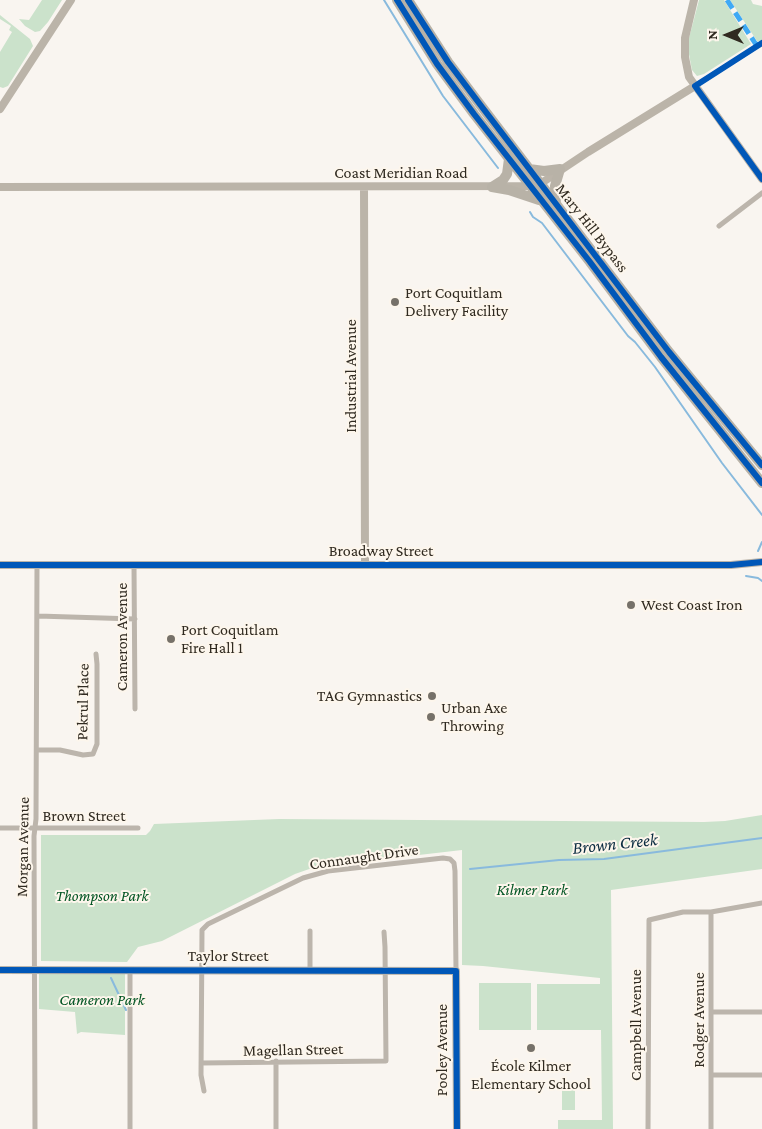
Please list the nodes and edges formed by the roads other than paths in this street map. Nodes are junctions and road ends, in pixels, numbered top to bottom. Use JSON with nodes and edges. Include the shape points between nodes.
{"nodes":[{"id":1,"x":70,"y":0,"type":"edge"},
{"id":2,"x":396,"y":0,"type":"edge"},
{"id":3,"x":408,"y":0,"type":"edge"},
{"id":4,"x":694,"y":0,"type":"edge"},
{"id":5,"x":762,"y":43,"type":"edge"},
{"id":6,"x":695,"y":86,"type":"junction"},
{"id":7,"x":0,"y":109,"type":"edge"},
{"id":8,"x":509,"y":159,"type":"junction"},
{"id":9,"x":529,"y":169,"type":"junction"},
{"id":10,"x":560,"y":170,"type":"junction"},
{"id":11,"x":762,"y":179,"type":"edge"},
{"id":12,"x":540,"y":184,"type":"junction"},
{"id":13,"x":529,"y":186,"type":"junction"},
{"id":14,"x":0,"y":187,"type":"edge"},
{"id":15,"x":364,"y":187,"type":"junction"},
{"id":16,"x":492,"y":187,"type":"junction"},
{"id":17,"x":762,"y":193,"type":"edge"},
{"id":18,"x":540,"y":200,"type":"junction"},
{"id":19,"x":556,"y":204,"type":"junction"},
{"id":20,"x":719,"y":226,"type":"dead end"},
{"id":21,"x":762,"y":466,"type":"edge"},
{"id":22,"x":762,"y":483,"type":"edge"},
{"id":23,"x":762,"y":562,"type":"edge"},
{"id":24,"x":134,"y":564,"type":"junction"},
{"id":25,"x":364,"y":564,"type":"junction"},
{"id":26,"x":0,"y":565,"type":"edge"},
{"id":27,"x":37,"y":565,"type":"junction"},
{"id":28,"x":38,"y":616,"type":"junction"},
{"id":29,"x":135,"y":619,"type":"junction"},
{"id":30,"x":96,"y":654,"type":"dead end"},
{"id":31,"x":135,"y":709,"type":"dead end"},
{"id":32,"x":37,"y":750,"type":"junction"},
{"id":33,"x":0,"y":828,"type":"edge"},
{"id":34,"x":35,"y":828,"type":"junction"},
{"id":35,"x":138,"y":828,"type":"dead end"},
{"id":36,"x":452,"y":860,"type":"joint"},
{"id":37,"x":762,"y":903,"type":"edge"},
{"id":38,"x":711,"y":912,"type":"junction"},
{"id":39,"x":310,"y":931,"type":"dead end"},
{"id":40,"x":384,"y":932,"type":"dead end"},
{"id":41,"x":0,"y":970,"type":"edge"},
{"id":42,"x":35,"y":970,"type":"junction"},
{"id":43,"x":130,"y":970,"type":"junction"},
{"id":44,"x":201,"y":970,"type":"junction"},
{"id":45,"x":310,"y":971,"type":"junction"},
{"id":46,"x":386,"y":971,"type":"junction"},
{"id":47,"x":456,"y":972,"type":"junction"},
{"id":48,"x":711,"y":1012,"type":"junction"},
{"id":49,"x":762,"y":1012,"type":"edge"},
{"id":50,"x":276,"y":1061,"type":"junction"},
{"id":51,"x":201,"y":1063,"type":"junction"},
{"id":52,"x":711,"y":1075,"type":"junction"},
{"id":53,"x":762,"y":1075,"type":"edge"},
{"id":54,"x":204,"y":1091,"type":"dead end"},
{"id":55,"x":35,"y":1129,"type":"edge"},
{"id":56,"x":130,"y":1129,"type":"edge"},
{"id":57,"x":276,"y":1129,"type":"edge"},
{"id":58,"x":457,"y":1129,"type":"edge"},
{"id":59,"x":648,"y":1129,"type":"edge"},
{"id":60,"x":711,"y":1129,"type":"edge"}],
"edges":[{"from":1,"to":7,"type":"street"},
{"from":2,"to":8,"type":"highway","name":"Mary Hill Bypass","via":[[448,80]]},
{"from":3,"to":9,"type":"highway","name":"Mary Hill Bypass","via":[[448,62]]},
{"from":4,"to":6,"type":"street","via":[[684,48],[686,69]]},
{"from":5,"to":6,"type":"street","name":"Coast Meridian Road"},
{"from":6,"to":10,"type":"street","name":"Coast Meridian Road"},
{"from":6,"to":11,"type":"street"},
{"from":8,"to":13,"type":"highway","name":"Mary Hill Bypass"},
{"from":8,"to":16,"type":"highway","via":[[508,174]]},
{"from":9,"to":10,"type":"highway"},
{"from":9,"to":12,"type":"highway","name":"Mary Hill Bypass"},
{"from":10,"to":12,"type":"street","name":"Coast Meridian Road"},
{"from":10,"to":19,"type":"highway","via":[[555,186]]},
{"from":12,"to":13,"type":"street","name":"Coast Meridian Road"},
{"from":12,"to":19,"type":"highway","name":"Mary Hill Bypass"},
{"from":13,"to":16,"type":"street","name":"Coast Meridian Road"},
{"from":13,"to":18,"type":"highway","name":"Mary Hill Bypass"},
{"from":14,"to":15,"type":"street","name":"Coast Meridian Road"},
{"from":15,"to":16,"type":"street","name":"Coast Meridian Road"},
{"from":15,"to":25,"type":"street","name":"Industrial Avenue"},
{"from":16,"to":18,"type":"highway"},
{"from":17,"to":20,"type":"street"},
{"from":18,"to":22,"type":"highway","name":"Mary Hill Bypass"},
{"from":19,"to":21,"type":"highway","name":"Mary Hill Bypass","via":[[669,352]]},
{"from":23,"to":25,"type":"street","name":"Broadway Street","via":[[731,565]]},
{"from":24,"to":25,"type":"street","name":"Broadway Street"},
{"from":24,"to":27,"type":"street","name":"Broadway Street"},
{"from":24,"to":29,"type":"street","name":"Cameron Avenue"},
{"from":26,"to":27,"type":"street","name":"Broadway Street"},
{"from":27,"to":28,"type":"street","name":"Morgan Avenue"},
{"from":28,"to":29,"type":"street"},
{"from":28,"to":32,"type":"street","name":"Morgan Avenue"},
{"from":29,"to":31,"type":"street","name":"Cameron Avenue"},
{"from":30,"to":32,"type":"street","name":"Pekrul Place","via":[[96,744],[93,754]]},
{"from":32,"to":34,"type":"street","name":"Morgan Avenue"},
{"from":33,"to":34,"type":"street","name":"Brown Street"},
{"from":34,"to":35,"type":"street","name":"Brown Street"},
{"from":34,"to":42,"type":"street","name":"Morgan Avenue"},
{"from":36,"to":44,"type":"street","name":"Connaught Drive","via":[[444,858],[303,878],[208,924],[202,930]]},
{"from":36,"to":47,"type":"street","name":"Pooley Avenue","via":[[455,871]]},
{"from":37,"to":38,"type":"street"},
{"from":38,"to":48,"type":"street","name":"Rodger Avenue"},
{"from":38,"to":59,"type":"street","name":"Campbell Avenue","via":[[682,912],[649,920]]},
{"from":39,"to":45,"type":"street"},
{"from":40,"to":46,"type":"street"},
{"from":41,"to":42,"type":"street","name":"Taylor Street"},
{"from":42,"to":43,"type":"street","name":"Taylor Street"},
{"from":42,"to":55,"type":"street","name":"Morgan Avenue"},
{"from":43,"to":44,"type":"street","name":"Taylor Street"},
{"from":43,"to":56,"type":"street"},
{"from":44,"to":45,"type":"street","name":"Taylor Street"},
{"from":44,"to":51,"type":"street"},
{"from":45,"to":46,"type":"street","name":"Taylor Street"},
{"from":46,"to":47,"type":"street","name":"Taylor Street"},
{"from":46,"to":50,"type":"street","name":"Magellan Street","via":[[386,1061]]},
{"from":47,"to":58,"type":"street","name":"Pooley Avenue"},
{"from":48,"to":49,"type":"street"},
{"from":48,"to":52,"type":"street","name":"Rodger Avenue"},
{"from":50,"to":51,"type":"street","name":"Magellan Street"},
{"from":50,"to":57,"type":"street"},
{"from":51,"to":54,"type":"street"},
{"from":52,"to":53,"type":"street"},
{"from":52,"to":60,"type":"street","name":"Rodger Avenue"}]}
